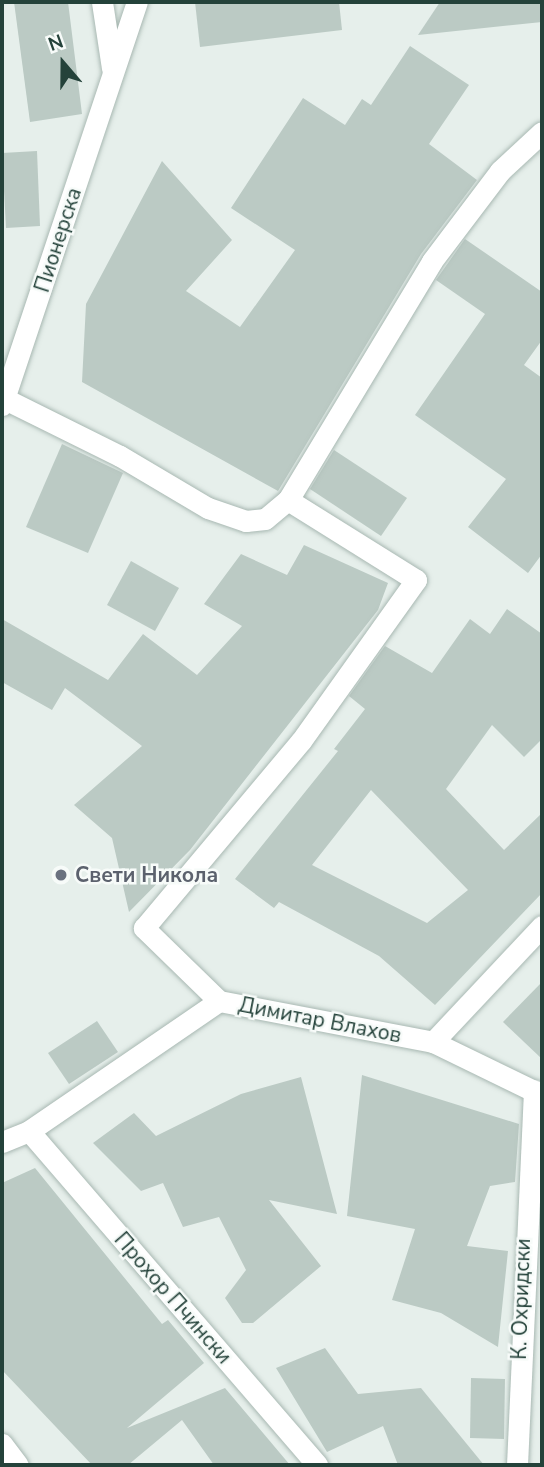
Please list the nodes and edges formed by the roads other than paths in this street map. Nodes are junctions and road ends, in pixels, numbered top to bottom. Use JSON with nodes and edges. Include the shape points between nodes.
{"nodes":[{"id":1,"x":102,"y":2,"type":"edge"},
{"id":2,"x":137,"y":2,"type":"edge"},
{"id":3,"x":113,"y":74,"type":"junction"},
{"id":4,"x":542,"y":132,"type":"edge"},
{"id":5,"x":3,"y":402,"type":"edge"},
{"id":6,"x":288,"y":500,"type":"junction"},
{"id":7,"x":542,"y":926,"type":"edge"},
{"id":8,"x":219,"y":1000,"type":"junction"},
{"id":9,"x":432,"y":1042,"type":"junction"},
{"id":10,"x":538,"y":1093,"type":"edge"},
{"id":11,"x":29,"y":1131,"type":"junction"},
{"id":12,"x":2,"y":1142,"type":"edge"},
{"id":13,"x":2,"y":1444,"type":"edge"},
{"id":14,"x":18,"y":1465,"type":"edge"},
{"id":15,"x":317,"y":1465,"type":"edge"},
{"id":16,"x":517,"y":1465,"type":"edge"}],
"edges":[{"from":1,"to":3,"type":"street","name":"Пионерска"},
{"from":2,"to":3,"type":"street","name":"Пионерска"},
{"from":3,"to":5,"type":"street","name":"Пионерска"},
{"from":4,"to":6,"type":"street","via":[[500,171],[432,261]]},
{"from":5,"to":6,"type":"street","via":[[120,456],[208,508],[246,521],[265,519]]},
{"from":6,"to":8,"type":"street","via":[[416,580],[301,741],[144,928]]},
{"from":7,"to":9,"type":"street"},
{"from":8,"to":9,"type":"street","name":"Димитар Влахов"},
{"from":8,"to":11,"type":"street","name":"Димитар Влахов"},
{"from":9,"to":10,"type":"street","name":"Димитар Влахов"},
{"from":10,"to":16,"type":"street","name":"К. Охридски"},
{"from":11,"to":12,"type":"street","name":"Димитар Влахов"},
{"from":11,"to":15,"type":"street","name":"Прохор Пчински"},
{"from":13,"to":14,"type":"street"}]}
